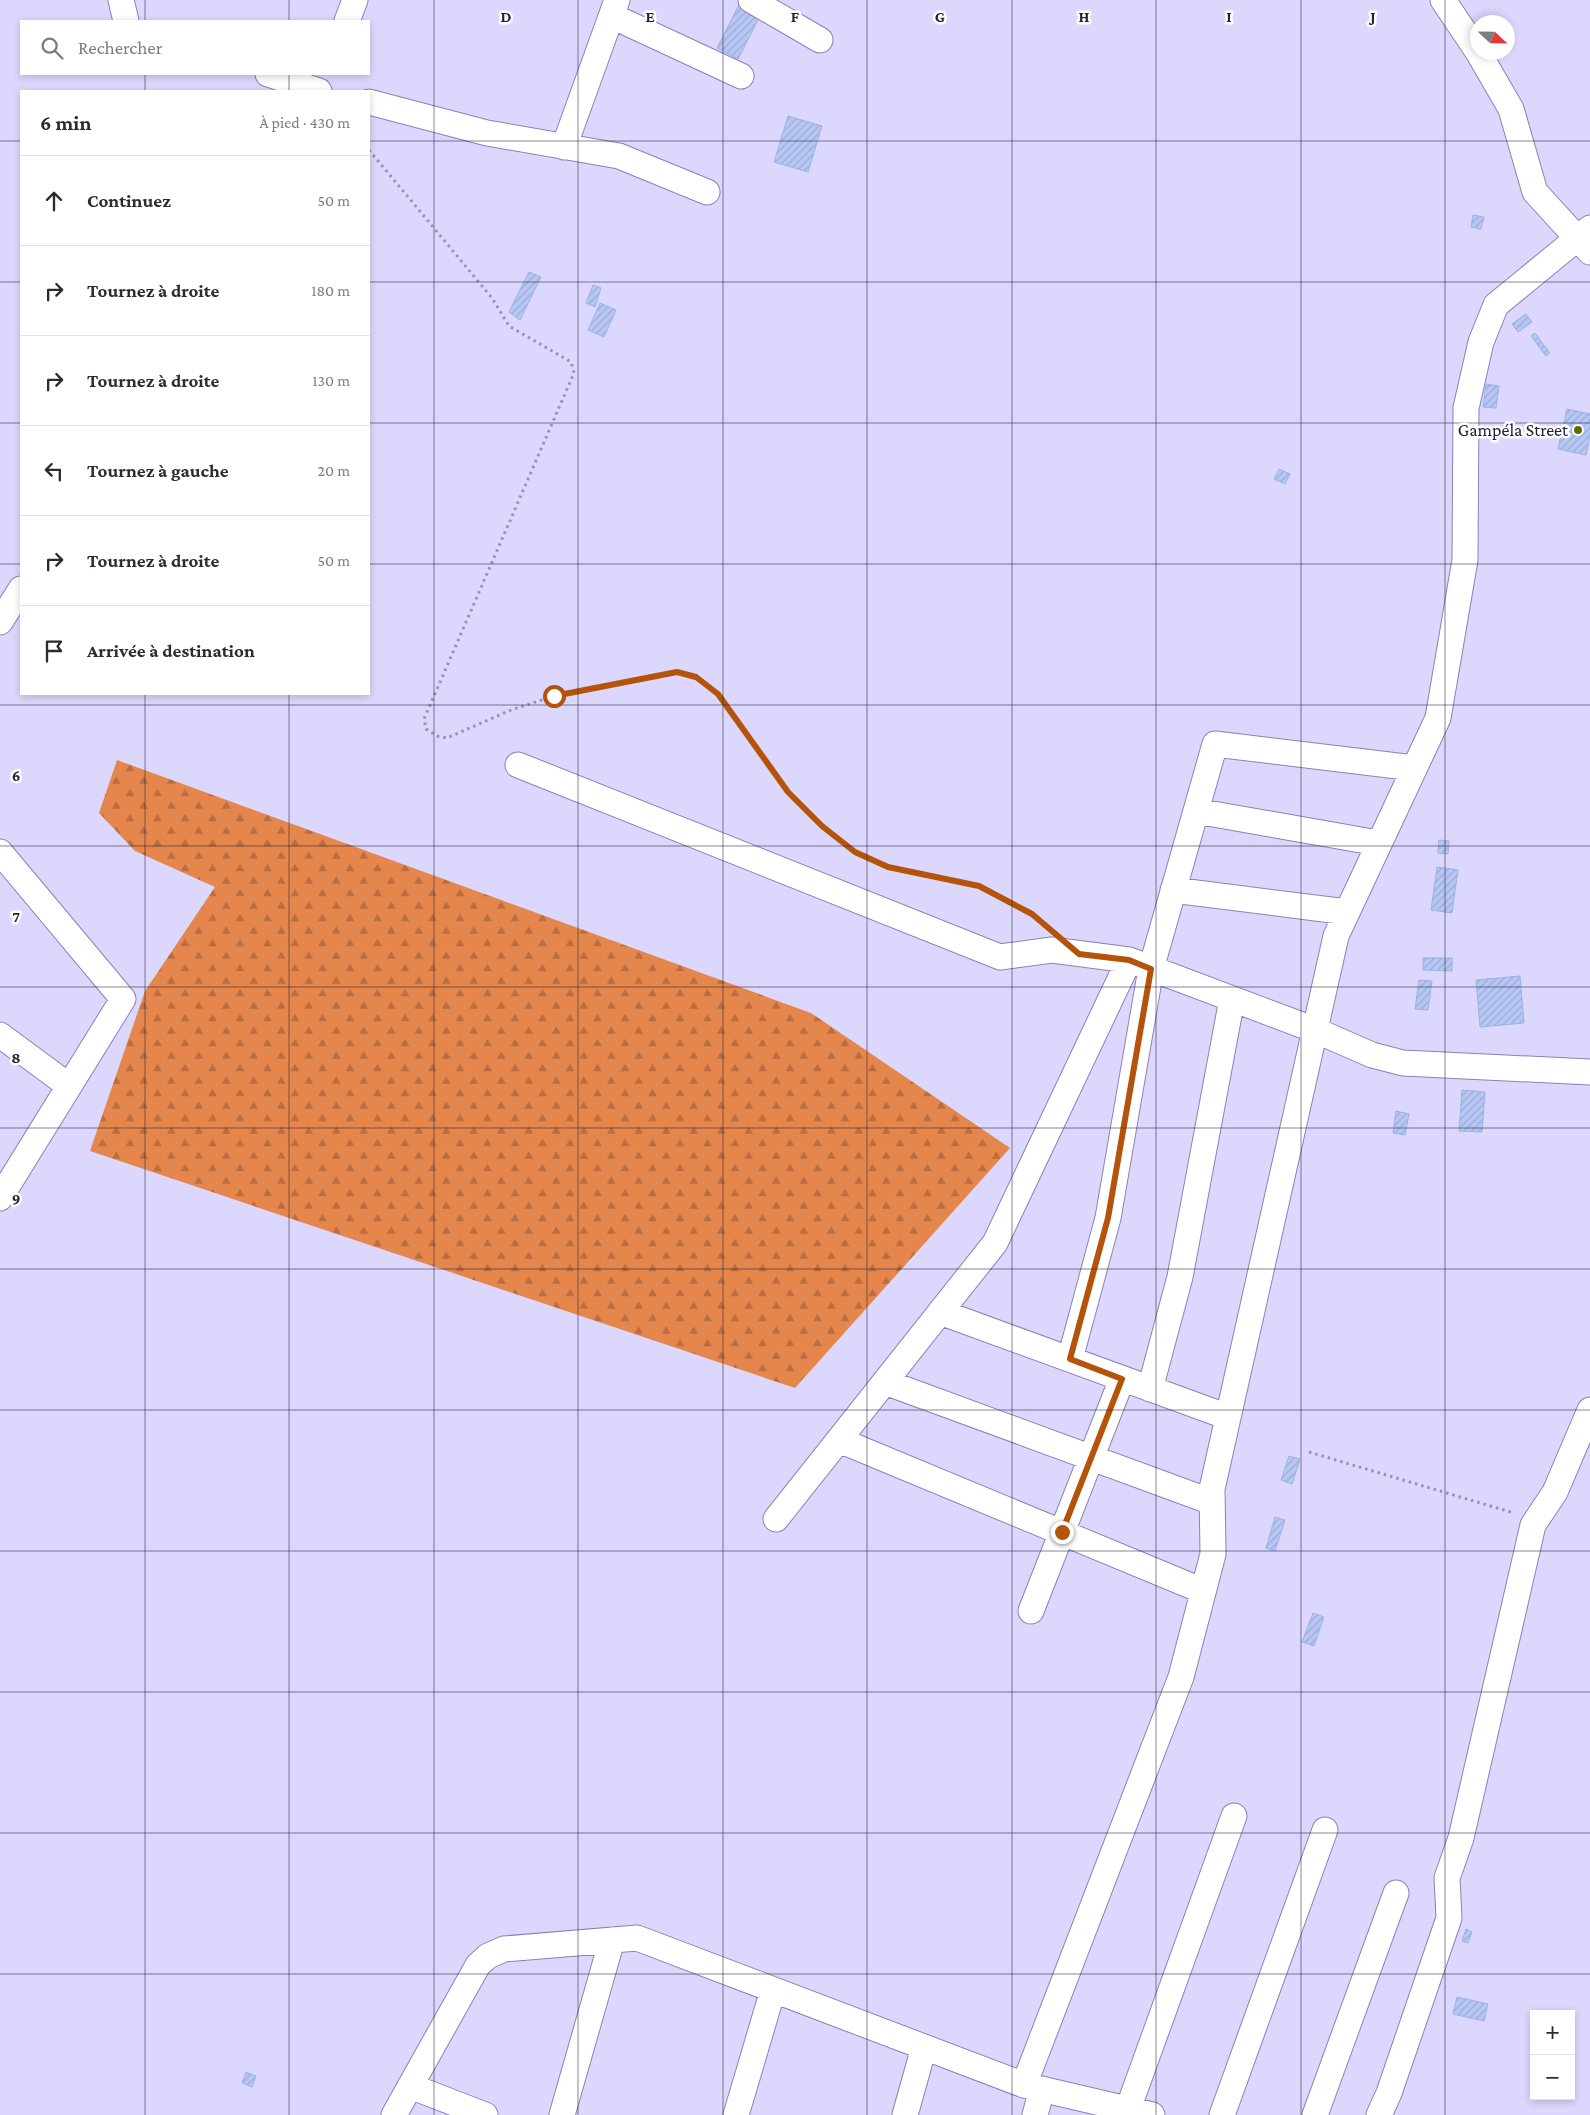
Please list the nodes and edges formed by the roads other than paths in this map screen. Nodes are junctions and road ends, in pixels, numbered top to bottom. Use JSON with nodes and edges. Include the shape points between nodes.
{"nodes":[{"id":1,"x":121,"y":0,"type":"edge"},
{"id":2,"x":355,"y":0,"type":"edge"},
{"id":3,"x":751,"y":0,"type":"edge"},
{"id":4,"x":1443,"y":0,"type":"edge"},
{"id":5,"x":614,"y":8,"type":"edge"},
{"id":6,"x":126,"y":20,"type":"edge"},
{"id":7,"x":347,"y":20,"type":"edge"},
{"id":8,"x":820,"y":40,"type":"dead end"},
{"id":9,"x":1470,"y":40,"type":"edge"},
{"id":10,"x":1483,"y":60,"type":"edge"},
{"id":11,"x":271,"y":75,"type":"edge"},
{"id":12,"x":328,"y":75,"type":"edge"},
{"id":13,"x":741,"y":76,"type":"dead end"},
{"id":14,"x":317,"y":90,"type":"edge"},
{"id":15,"x":320,"y":90,"type":"edge"},
{"id":16,"x":370,"y":102,"type":"edge"},
{"id":17,"x":564,"y":147,"type":"junction"},
{"id":18,"x":707,"y":192,"type":"dead end"},
{"id":19,"x":1585,"y":239,"type":"edge"},
{"id":20,"x":20,"y":591,"type":"edge"},
{"id":21,"x":0,"y":622,"type":"edge"},
{"id":22,"x":518,"y":765,"type":"dead end"},
{"id":23,"x":1414,"y":768,"type":"junction"},
{"id":24,"x":1196,"y":811,"type":"junction"},
{"id":25,"x":1378,"y":843,"type":"junction"},
{"id":26,"x":0,"y":852,"type":"edge"},
{"id":27,"x":1173,"y":890,"type":"junction"},
{"id":28,"x":1347,"y":912,"type":"junction"},
{"id":29,"x":1140,"y":965,"type":"junction"},
{"id":30,"x":1232,"y":999,"type":"junction"},
{"id":31,"x":1314,"y":1030,"type":"junction"},
{"id":32,"x":0,"y":1036,"type":"edge"},
{"id":33,"x":1590,"y":1072,"type":"edge"},
{"id":34,"x":69,"y":1086,"type":"junction"},
{"id":35,"x":0,"y":1198,"type":"edge"},
{"id":36,"x":940,"y":1312,"type":"junction"},
{"id":37,"x":1070,"y":1359,"type":"junction"},
{"id":38,"x":1122,"y":1379,"type":"junction"},
{"id":39,"x":885,"y":1382,"type":"junction"},
{"id":40,"x":1150,"y":1389,"type":"junction"},
{"id":41,"x":1590,"y":1410,"type":"edge"},
{"id":42,"x":1228,"y":1417,"type":"junction"},
{"id":43,"x":839,"y":1440,"type":"junction"},
{"id":44,"x":1091,"y":1458,"type":"junction"},
{"id":45,"x":1212,"y":1502,"type":"junction"},
{"id":46,"x":776,"y":1519,"type":"dead end"},
{"id":47,"x":1062,"y":1532,"type":"junction"},
{"id":48,"x":1203,"y":1591,"type":"junction"},
{"id":49,"x":1031,"y":1611,"type":"dead end"},
{"id":50,"x":1234,"y":1816,"type":"dead end"},
{"id":51,"x":1325,"y":1830,"type":"dead end"},
{"id":52,"x":1396,"y":1893,"type":"dead end"},
{"id":53,"x":612,"y":1940,"type":"junction"},
{"id":54,"x":773,"y":1990,"type":"junction"},
{"id":55,"x":924,"y":2047,"type":"junction"},
{"id":56,"x":410,"y":2086,"type":"junction"},
{"id":57,"x":1033,"y":2087,"type":"junction"},
{"id":58,"x":1128,"y":2109,"type":"junction"},
{"id":59,"x":394,"y":2115,"type":"edge"},
{"id":60,"x":485,"y":2115,"type":"edge"},
{"id":61,"x":562,"y":2115,"type":"edge"},
{"id":62,"x":736,"y":2115,"type":"edge"},
{"id":63,"x":905,"y":2115,"type":"edge"},
{"id":64,"x":1035,"y":2115,"type":"edge"},
{"id":65,"x":1152,"y":2115,"type":"edge"},
{"id":66,"x":1222,"y":2115,"type":"edge"},
{"id":67,"x":1315,"y":2115,"type":"edge"},
{"id":68,"x":1379,"y":2115,"type":"edge"}],
"edges":[{"from":1,"to":6,"type":"street"},
{"from":2,"to":7,"type":"street"},
{"from":3,"to":8,"type":"street"},
{"from":4,"to":9,"type":"street"},
{"from":5,"to":13,"type":"street"},
{"from":5,"to":17,"type":"street"},
{"from":10,"to":19,"type":"street","via":[[1511,108],[1535,192]]},
{"from":11,"to":14,"type":"street"},
{"from":12,"to":15,"type":"street"},
{"from":16,"to":17,"type":"street","via":[[487,133]]},
{"from":17,"to":18,"type":"street","via":[[619,156]]},
{"from":19,"to":23,"type":"street","via":[[1496,306],[1481,342],[1466,408],[1465,560],[1438,718]]},
{"from":20,"to":21,"type":"street"},
{"from":22,"to":29,"type":"street","via":[[1000,957],[1052,950]]},
{"from":23,"to":24,"type":"street","via":[[1216,744]]},
{"from":23,"to":25,"type":"street"},
{"from":24,"to":25,"type":"street"},
{"from":24,"to":27,"type":"street"},
{"from":25,"to":28,"type":"street"},
{"from":26,"to":34,"type":"street","via":[[123,999]]},
{"from":27,"to":28,"type":"street"},
{"from":27,"to":29,"type":"street"},
{"from":28,"to":31,"type":"street","via":[[1336,936]]},
{"from":29,"to":30,"type":"street"},
{"from":29,"to":36,"type":"street","via":[[995,1243]]},
{"from":29,"to":37,"type":"street","via":[[1108,1218]]},
{"from":30,"to":31,"type":"street"},
{"from":30,"to":40,"type":"street","via":[[1180,1277]]},
{"from":31,"to":33,"type":"street","via":[[1372,1056],[1403,1063]]},
{"from":31,"to":42,"type":"street"},
{"from":32,"to":34,"type":"street"},
{"from":34,"to":35,"type":"street"},
{"from":36,"to":37,"type":"street"},
{"from":36,"to":39,"type":"street"},
{"from":37,"to":38,"type":"street"},
{"from":38,"to":40,"type":"street"},
{"from":38,"to":44,"type":"street"},
{"from":39,"to":43,"type":"street"},
{"from":39,"to":44,"type":"street"},
{"from":40,"to":42,"type":"street"},
{"from":41,"to":68,"type":"street","via":[[1555,1492],[1533,1525],[1461,1838],[1448,1878],[1449,1918]]},
{"from":42,"to":45,"type":"street"},
{"from":43,"to":46,"type":"street"},
{"from":43,"to":47,"type":"street"},
{"from":44,"to":45,"type":"street"},
{"from":44,"to":47,"type":"street"},
{"from":45,"to":48,"type":"street","via":[[1213,1554]]},
{"from":47,"to":48,"type":"street"},
{"from":47,"to":49,"type":"street"},
{"from":48,"to":57,"type":"street","via":[[1181,1677]]},
{"from":50,"to":58,"type":"street"},
{"from":51,"to":66,"type":"street"},
{"from":52,"to":67,"type":"street"},
{"from":53,"to":54,"type":"street","via":[[637,1938]]},
{"from":53,"to":56,"type":"street","via":[[504,1949],[488,1956],[478,1965]]},
{"from":53,"to":61,"type":"street"},
{"from":54,"to":55,"type":"street"},
{"from":54,"to":62,"type":"street"},
{"from":55,"to":57,"type":"street"},
{"from":55,"to":63,"type":"street"},
{"from":56,"to":59,"type":"street"},
{"from":56,"to":60,"type":"street"},
{"from":57,"to":58,"type":"street"},
{"from":57,"to":64,"type":"street"},
{"from":58,"to":65,"type":"street"}]}
